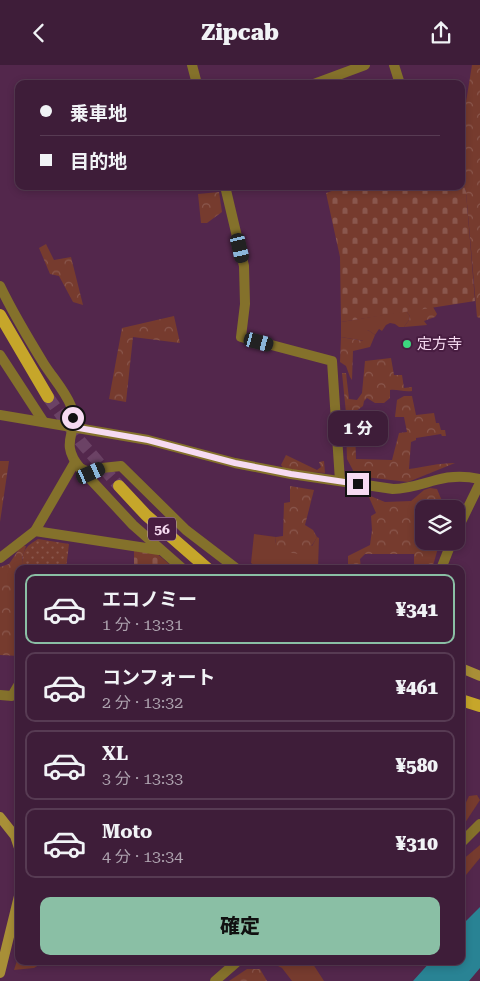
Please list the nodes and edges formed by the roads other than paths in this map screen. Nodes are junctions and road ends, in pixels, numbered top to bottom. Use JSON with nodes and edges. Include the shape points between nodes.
{"nodes":[{"id":1,"x":192,"y":65,"type":"edge"},
{"id":2,"x":365,"y":65,"type":"edge"},
{"id":3,"x":394,"y":65,"type":"edge"},
{"id":4,"x":197,"y":80,"type":"edge"},
{"id":5,"x":325,"y":80,"type":"edge"},
{"id":6,"x":399,"y":80,"type":"edge"},
{"id":7,"x":226,"y":190,"type":"edge"},
{"id":8,"x":0,"y":286,"type":"edge"},
{"id":9,"x":0,"y":315,"type":"edge"},
{"id":10,"x":0,"y":355,"type":"edge"},
{"id":11,"x":48,"y":397,"type":"tunnel mouth"},
{"id":12,"x":0,"y":415,"type":"edge"},
{"id":13,"x":47,"y":422,"type":"junction"},
{"id":14,"x":73,"y":427,"type":"junction"},
{"id":15,"x":78,"y":465,"type":"junction"},
{"id":16,"x":480,"y":479,"type":"edge"},
{"id":17,"x":340,"y":481,"type":"junction"},
{"id":18,"x":480,"y":483,"type":"edge"},
{"id":19,"x":119,"y":486,"type":"tunnel mouth"},
{"id":20,"x":465,"y":514,"type":"edge"},
{"id":21,"x":35,"y":531,"type":"junction"},
{"id":22,"x":160,"y":550,"type":"junction"},
{"id":23,"x":448,"y":550,"type":"edge"},
{"id":24,"x":0,"y":558,"type":"edge"},
{"id":25,"x":178,"y":565,"type":"edge"},
{"id":26,"x":203,"y":565,"type":"edge"},
{"id":27,"x":232,"y":565,"type":"edge"},
{"id":28,"x":443,"y":565,"type":"edge"},
{"id":29,"x":465,"y":670,"type":"edge"},
{"id":30,"x":480,"y":676,"type":"edge"},
{"id":31,"x":15,"y":691,"type":"edge"},
{"id":32,"x":0,"y":695,"type":"edge"},
{"id":33,"x":465,"y":701,"type":"edge"},
{"id":34,"x":480,"y":706,"type":"edge"},
{"id":35,"x":0,"y":817,"type":"edge"},
{"id":36,"x":480,"y":824,"type":"edge"},
{"id":37,"x":15,"y":836,"type":"edge"},
{"id":38,"x":465,"y":839,"type":"edge"},
{"id":39,"x":15,"y":910,"type":"edge"},
{"id":40,"x":3,"y":950,"type":"edge"},
{"id":41,"x":233,"y":965,"type":"edge"},
{"id":42,"x":0,"y":973,"type":"edge"},
{"id":43,"x":215,"y":981,"type":"edge"}],
"edges":[{"from":1,"to":4,"type":"street"},
{"from":2,"to":5,"type":"street"},
{"from":3,"to":6,"type":"street"},
{"from":7,"to":17,"type":"street","via":[[244,266],[245,304],[241,337],[332,361]]},
{"from":8,"to":14,"type":"street","via":[[27,336],[67,397],[72,409]]},
{"from":9,"to":11,"type":"main road"},
{"from":10,"to":13,"type":"street"},
{"from":12,"to":13,"type":"street"},
{"from":13,"to":14,"type":"street"},
{"from":14,"to":15,"type":"street","via":[[69,446]]},
{"from":14,"to":17,"type":"street","via":[[148,440],[235,463]]},
{"from":15,"to":21,"type":"street"},
{"from":15,"to":22,"type":"street"},
{"from":15,"to":27,"type":"street","via":[[91,473],[102,468],[119,466],[125,469],[186,529]]},
{"from":16,"to":17,"type":"street","via":[[467,476],[438,479],[404,489]]},
{"from":18,"to":20,"type":"street"},
{"from":19,"to":26,"type":"main road","number":"56"},
{"from":21,"to":22,"type":"street"},
{"from":21,"to":24,"type":"street"},
{"from":22,"to":25,"type":"street"},
{"from":23,"to":28,"type":"street"},
{"from":29,"to":30,"type":"street"},
{"from":31,"to":32,"type":"street","via":[[12,696]]},
{"from":33,"to":34,"type":"main road"},
{"from":35,"to":37,"type":"street"},
{"from":36,"to":38,"type":"street"},
{"from":39,"to":40,"type":"street"},
{"from":40,"to":42,"type":"street"},
{"from":41,"to":43,"type":"street"}]}
